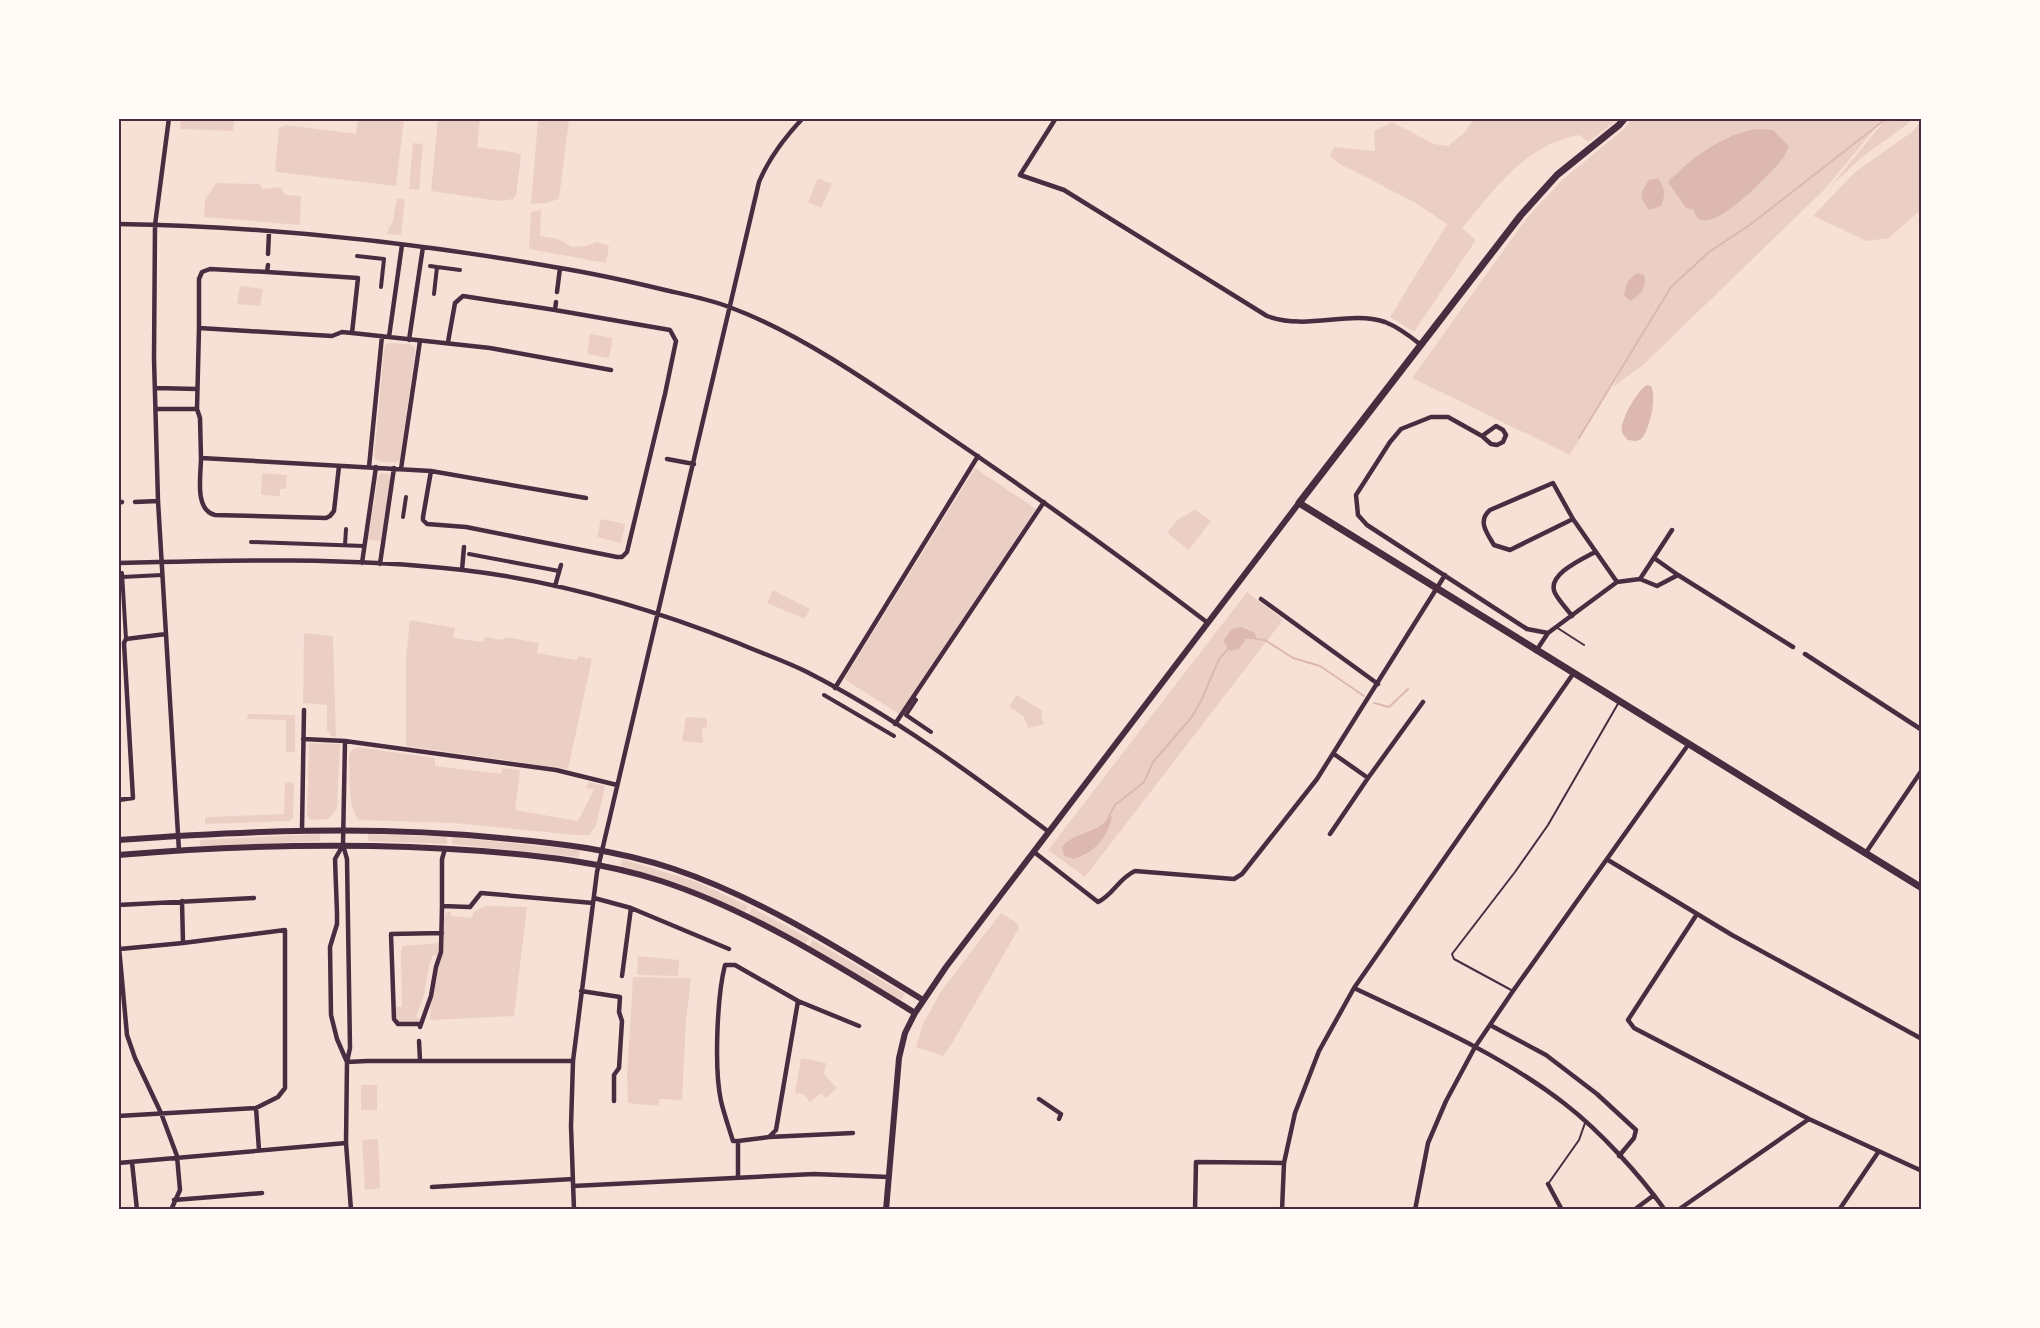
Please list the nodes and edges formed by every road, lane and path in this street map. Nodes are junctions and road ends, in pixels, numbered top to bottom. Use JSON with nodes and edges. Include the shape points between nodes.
{"nodes":[{"id":1,"x":169,"y":118,"type":"edge"},
{"id":2,"x":803,"y":118,"type":"edge"},
{"id":3,"x":1056,"y":118,"type":"edge"},
{"id":4,"x":1624,"y":118,"type":"edge"},
{"id":5,"x":118,"y":224,"type":"edge"},
{"id":6,"x":154,"y":225,"type":"junction"},
{"id":7,"x":269,"y":232,"type":"junction"},
{"id":8,"x":402,"y":245,"type":"junction"},
{"id":9,"x":423,"y":247,"type":"junction"},
{"id":10,"x":268,"y":254,"type":"dead end"},
{"id":11,"x":357,"y":256,"type":"dead end"},
{"id":12,"x":268,"y":265,"type":"dead end"},
{"id":13,"x":430,"y":266,"type":"dead end"},
{"id":14,"x":437,"y":267,"type":"junction"},
{"id":15,"x":560,"y":268,"type":"junction"},
{"id":16,"x":460,"y":270,"type":"dead end"},
{"id":17,"x":267,"y":272,"type":"junction"},
{"id":18,"x":381,"y":287,"type":"dead end"},
{"id":19,"x":557,"y":292,"type":"dead end"},
{"id":20,"x":434,"y":294,"type":"dead end"},
{"id":21,"x":556,"y":302,"type":"dead end"},
{"id":22,"x":730,"y":307,"type":"junction"},
{"id":23,"x":555,"y":310,"type":"junction"},
{"id":24,"x":199,"y":328,"type":"junction"},
{"id":25,"x":352,"y":333,"type":"junction"},
{"id":26,"x":382,"y":336,"type":"junction"},
{"id":27,"x":389,"y":337,"type":"junction"},
{"id":28,"x":409,"y":340,"type":"junction"},
{"id":29,"x":420,"y":341,"type":"junction"},
{"id":30,"x":448,"y":342,"type":"junction"},
{"id":31,"x":1421,"y":345,"type":"junction"},
{"id":32,"x":611,"y":369,"type":"dead end"},
{"id":33,"x":155,"y":388,"type":"junction"},
{"id":34,"x":197,"y":389,"type":"junction"},
{"id":35,"x":156,"y":409,"type":"junction"},
{"id":36,"x":197,"y":409,"type":"junction"},
{"id":37,"x":1482,"y":436,"type":"junction"},
{"id":38,"x":978,"y":456,"type":"junction"},
{"id":39,"x":201,"y":458,"type":"junction"},
{"id":40,"x":667,"y":459,"type":"dead end"},
{"id":41,"x":694,"y":465,"type":"junction"},
{"id":42,"x":339,"y":466,"type":"junction"},
{"id":43,"x":369,"y":467,"type":"junction"},
{"id":44,"x":376,"y":467,"type":"junction"},
{"id":45,"x":394,"y":468,"type":"junction"},
{"id":46,"x":401,"y":469,"type":"junction"},
{"id":47,"x":430,"y":471,"type":"junction"},
{"id":48,"x":406,"y":497,"type":"dead end"},
{"id":49,"x":586,"y":498,"type":"dead end"},
{"id":50,"x":158,"y":501,"type":"junction"},
{"id":51,"x":135,"y":502,"type":"dead end"},
{"id":52,"x":1044,"y":502,"type":"junction"},
{"id":53,"x":1299,"y":503,"type":"junction"},
{"id":54,"x":402,"y":517,"type":"dead end"},
{"id":55,"x":1573,"y":519,"type":"junction"},
{"id":56,"x":466,"y":527,"type":"junction"},
{"id":57,"x":346,"y":529,"type":"dead end"},
{"id":58,"x":1672,"y":530,"type":"dead end"},
{"id":59,"x":466,"y":534,"type":"dead end"},
{"id":60,"x":251,"y":542,"type":"dead end"},
{"id":61,"x":345,"y":545,"type":"junction"},
{"id":62,"x":364,"y":546,"type":"junction"},
{"id":63,"x":566,"y":546,"type":"junction"},
{"id":64,"x":464,"y":547,"type":"dead end"},
{"id":65,"x":1594,"y":552,"type":"junction"},
{"id":66,"x":564,"y":553,"type":"dead end"},
{"id":67,"x":469,"y":554,"type":"dead end"},
{"id":68,"x":1654,"y":558,"type":"junction"},
{"id":69,"x":161,"y":562,"type":"junction"},
{"id":70,"x":118,"y":563,"type":"edge"},
{"id":71,"x":362,"y":563,"type":"junction"},
{"id":72,"x":380,"y":564,"type":"junction"},
{"id":73,"x":560,"y":568,"type":"joint"},
{"id":74,"x":462,"y":570,"type":"junction"},
{"id":75,"x":162,"y":575,"type":"junction"},
{"id":76,"x":1445,"y":575,"type":"junction"},
{"id":77,"x":1678,"y":575,"type":"junction"},
{"id":78,"x":120,"y":576,"type":"edge"},
{"id":79,"x":1640,"y":579,"type":"junction"},
{"id":80,"x":1617,"y":582,"type":"junction"},
{"id":81,"x":555,"y":586,"type":"junction"},
{"id":82,"x":1436,"y":588,"type":"junction"},
{"id":83,"x":1261,"y":599,"type":"dead end"},
{"id":84,"x":658,"y":612,"type":"junction"},
{"id":85,"x":1572,"y":616,"type":"junction"},
{"id":86,"x":1208,"y":623,"type":"junction"},
{"id":87,"x":1556,"y":627,"type":"junction"},
{"id":88,"x":1548,"y":633,"type":"junction"},
{"id":89,"x":166,"y":634,"type":"junction"},
{"id":90,"x":126,"y":639,"type":"junction"},
{"id":91,"x":1584,"y":645,"type":"dead end"},
{"id":92,"x":1793,"y":647,"type":"dead end"},
{"id":93,"x":1536,"y":651,"type":"junction"},
{"id":94,"x":1804,"y":654,"type":"dead end"},
{"id":95,"x":122,"y":663,"type":"edge"},
{"id":96,"x":1573,"y":674,"type":"junction"},
{"id":97,"x":1378,"y":684,"type":"junction"},
{"id":98,"x":836,"y":688,"type":"junction"},
{"id":99,"x":824,"y":695,"type":"dead end"},
{"id":100,"x":913,"y":698,"type":"junction"},
{"id":101,"x":1423,"y":702,"type":"dead end"},
{"id":102,"x":1619,"y":702,"type":"junction"},
{"id":103,"x":304,"y":710,"type":"dead end"},
{"id":104,"x":895,"y":724,"type":"junction"},
{"id":105,"x":1922,"y":730,"type":"edge"},
{"id":106,"x":931,"y":732,"type":"dead end"},
{"id":107,"x":894,"y":736,"type":"dead end"},
{"id":108,"x":303,"y":739,"type":"junction"},
{"id":109,"x":345,"y":741,"type":"junction"},
{"id":110,"x":1688,"y":745,"type":"junction"},
{"id":111,"x":1334,"y":754,"type":"junction"},
{"id":112,"x":1922,"y":770,"type":"edge"},
{"id":113,"x":1368,"y":778,"type":"junction"},
{"id":114,"x":617,"y":785,"type":"junction"},
{"id":115,"x":118,"y":800,"type":"edge"},
{"id":116,"x":344,"y":829,"type":"junction"},
{"id":117,"x":302,"y":830,"type":"junction"},
{"id":118,"x":1049,"y":832,"type":"junction"},
{"id":119,"x":1330,"y":834,"type":"dead end"},
{"id":120,"x":178,"y":836,"type":"junction"},
{"id":121,"x":118,"y":840,"type":"edge"},
{"id":122,"x":343,"y":845,"type":"junction"},
{"id":123,"x":445,"y":849,"type":"junction"},
{"id":124,"x":602,"y":850,"type":"junction"},
{"id":125,"x":179,"y":851,"type":"junction"},
{"id":126,"x":1034,"y":852,"type":"junction"},
{"id":127,"x":1865,"y":854,"type":"junction"},
{"id":128,"x":118,"y":855,"type":"edge"},
{"id":129,"x":1608,"y":860,"type":"junction"},
{"id":130,"x":599,"y":864,"type":"junction"},
{"id":131,"x":1922,"y":888,"type":"edge"},
{"id":132,"x":254,"y":898,"type":"dead end"},
{"id":133,"x":182,"y":901,"type":"junction"},
{"id":134,"x":593,"y":901,"type":"junction"},
{"id":135,"x":118,"y":905,"type":"edge"},
{"id":136,"x":442,"y":906,"type":"junction"},
{"id":137,"x":631,"y":908,"type":"junction"},
{"id":138,"x":1697,"y":914,"type":"junction"},
{"id":139,"x":442,"y":933,"type":"junction"},
{"id":140,"x":118,"y":936,"type":"edge"},
{"id":141,"x":183,"y":943,"type":"junction"},
{"id":142,"x":120,"y":949,"type":"junction"},
{"id":143,"x":729,"y":949,"type":"dead end"},
{"id":144,"x":621,"y":976,"type":"dead end"},
{"id":145,"x":1354,"y":988,"type":"junction"},
{"id":146,"x":581,"y":991,"type":"junction"},
{"id":147,"x":1513,"y":991,"type":"junction"},
{"id":148,"x":923,"y":1000,"type":"junction"},
{"id":149,"x":798,"y":1001,"type":"junction"},
{"id":150,"x":915,"y":1013,"type":"junction"},
{"id":151,"x":1490,"y":1025,"type":"junction"},
{"id":152,"x":859,"y":1026,"type":"dead end"},
{"id":153,"x":1922,"y":1039,"type":"edge"},
{"id":154,"x":420,"y":1041,"type":"dead end"},
{"id":155,"x":1475,"y":1047,"type":"junction"},
{"id":156,"x":420,"y":1060,"type":"junction"},
{"id":157,"x":573,"y":1060,"type":"junction"},
{"id":158,"x":347,"y":1062,"type":"junction"},
{"id":159,"x":1039,"y":1099,"type":"dead end"},
{"id":160,"x":614,"y":1101,"type":"dead end"},
{"id":161,"x":256,"y":1108,"type":"junction"},
{"id":162,"x":161,"y":1113,"type":"junction"},
{"id":163,"x":118,"y":1116,"type":"edge"},
{"id":164,"x":1059,"y":1119,"type":"dead end"},
{"id":165,"x":1809,"y":1119,"type":"junction"},
{"id":166,"x":1585,"y":1122,"type":"junction"},
{"id":167,"x":853,"y":1133,"type":"dead end"},
{"id":168,"x":769,"y":1137,"type":"junction"},
{"id":169,"x":738,"y":1141,"type":"junction"},
{"id":170,"x":346,"y":1143,"type":"junction"},
{"id":171,"x":260,"y":1149,"type":"junction"},
{"id":172,"x":1880,"y":1151,"type":"junction"},
{"id":173,"x":177,"y":1156,"type":"junction"},
{"id":174,"x":1619,"y":1156,"type":"junction"},
{"id":175,"x":132,"y":1162,"type":"junction"},
{"id":176,"x":118,"y":1163,"type":"edge"},
{"id":177,"x":1284,"y":1163,"type":"junction"},
{"id":178,"x":1921,"y":1169,"type":"edge"},
{"id":179,"x":738,"y":1176,"type":"junction"},
{"id":180,"x":888,"y":1177,"type":"junction"},
{"id":181,"x":573,"y":1179,"type":"junction"},
{"id":182,"x":1548,"y":1184,"type":"joint"},
{"id":183,"x":573,"y":1186,"type":"junction"},
{"id":184,"x":432,"y":1187,"type":"dead end"},
{"id":185,"x":262,"y":1193,"type":"dead end"},
{"id":186,"x":1654,"y":1195,"type":"junction"},
{"id":187,"x":174,"y":1200,"type":"junction"},
{"id":188,"x":137,"y":1209,"type":"edge"},
{"id":189,"x":171,"y":1209,"type":"edge"},
{"id":190,"x":351,"y":1209,"type":"edge"},
{"id":191,"x":574,"y":1209,"type":"edge"},
{"id":192,"x":886,"y":1209,"type":"edge"},
{"id":193,"x":1195,"y":1209,"type":"edge"},
{"id":194,"x":1282,"y":1209,"type":"edge"},
{"id":195,"x":1415,"y":1209,"type":"edge"},
{"id":196,"x":1562,"y":1209,"type":"edge"},
{"id":197,"x":1634,"y":1209,"type":"edge"},
{"id":198,"x":1665,"y":1209,"type":"edge"},
{"id":199,"x":1678,"y":1209,"type":"edge"},
{"id":200,"x":1839,"y":1209,"type":"edge"}],
"edges":[{"from":1,"to":6,"type":"street"},
{"from":2,"to":22,"type":"street","via":[[769,161],[759,182]]},
{"from":3,"to":31,"type":"street","via":[[1020,175],[1064,190],[1267,316],[1295,322],[1382,321]]},
{"from":4,"to":31,"type":"main road","via":[[1550,183],[1521,215]]},
{"from":5,"to":6,"type":"street"},
{"from":6,"to":7,"type":"street"},
{"from":6,"to":33,"type":"street"},
{"from":7,"to":8,"type":"street"},
{"from":7,"to":10,"type":"street"},
{"from":8,"to":9,"type":"street"},
{"from":8,"to":27,"type":"street"},
{"from":9,"to":15,"type":"street"},
{"from":9,"to":28,"type":"street"},
{"from":11,"to":18,"type":"street","via":[[384,259]]},
{"from":12,"to":17,"type":"street"},
{"from":13,"to":14,"type":"street"},
{"from":14,"to":16,"type":"street"},
{"from":14,"to":20,"type":"street"},
{"from":15,"to":19,"type":"street"},
{"from":15,"to":22,"type":"street","via":[[639,283]]},
{"from":17,"to":24,"type":"street","via":[[202,272]]},
{"from":17,"to":25,"type":"street","via":[[358,278]]},
{"from":21,"to":23,"type":"street"},
{"from":22,"to":38,"type":"street","via":[[827,357]]},
{"from":22,"to":41,"type":"street"},
{"from":23,"to":30,"type":"street","via":[[463,296],[455,303]]},
{"from":23,"to":63,"type":"street","via":[[670,330],[675,347],[629,546],[617,558]]},
{"from":24,"to":25,"type":"street","via":[[333,336]]},
{"from":24,"to":34,"type":"street"},
{"from":25,"to":26,"type":"street"},
{"from":26,"to":27,"type":"street"},
{"from":26,"to":43,"type":"street"},
{"from":27,"to":28,"type":"street"},
{"from":28,"to":29,"type":"street"},
{"from":29,"to":30,"type":"street"},
{"from":29,"to":46,"type":"street"},
{"from":30,"to":32,"type":"street"},
{"from":31,"to":53,"type":"main road"},
{"from":33,"to":34,"type":"street"},
{"from":33,"to":35,"type":"street"},
{"from":34,"to":36,"type":"street"},
{"from":35,"to":36,"type":"street"},
{"from":35,"to":50,"type":"street"},
{"from":36,"to":39,"type":"street"},
{"from":37,"to":37,"type":"street","via":[[1496,426],[1506,435],[1497,445]]},
{"from":37,"to":76,"type":"street","via":[[1448,417],[1414,422],[1390,442],[1356,495],[1358,515],[1367,525]]},
{"from":38,"to":52,"type":"street"},
{"from":38,"to":98,"type":"street"},
{"from":39,"to":42,"type":"street"},
{"from":39,"to":42,"type":"street","via":[[203,506],[215,515],[326,518],[334,511]]},
{"from":40,"to":41,"type":"street"},
{"from":41,"to":84,"type":"street"},
{"from":42,"to":43,"type":"street"},
{"from":43,"to":44,"type":"street"},
{"from":44,"to":45,"type":"street"},
{"from":44,"to":62,"type":"street"},
{"from":45,"to":46,"type":"street"},
{"from":45,"to":72,"type":"street"},
{"from":46,"to":47,"type":"street"},
{"from":47,"to":49,"type":"street"},
{"from":47,"to":56,"type":"street","via":[[424,523]]},
{"from":48,"to":54,"type":"street"},
{"from":50,"to":51,"type":"street"},
{"from":50,"to":69,"type":"street"},
{"from":52,"to":86,"type":"street"},
{"from":52,"to":100,"type":"street"},
{"from":53,"to":82,"type":"main road"},
{"from":53,"to":86,"type":"street"},
{"from":55,"to":55,"type":"street","via":[[1553,483],[1490,510],[1483,521],[1494,545],[1510,550]]},
{"from":55,"to":65,"type":"street"},
{"from":56,"to":59,"type":"street"},
{"from":56,"to":63,"type":"street"},
{"from":57,"to":61,"type":"street"},
{"from":58,"to":68,"type":"street"},
{"from":60,"to":61,"type":"street"},
{"from":61,"to":62,"type":"street"},
{"from":62,"to":71,"type":"street"},
{"from":63,"to":66,"type":"street"},
{"from":64,"to":74,"type":"street"},
{"from":65,"to":80,"type":"street"},
{"from":65,"to":85,"type":"street","via":[[1559,574],[1554,582],[1554,591]]},
{"from":67,"to":73,"type":"street"},
{"from":68,"to":77,"type":"street"},
{"from":68,"to":79,"type":"street"},
{"from":69,"to":70,"type":"street"},
{"from":69,"to":71,"type":"street"},
{"from":69,"to":75,"type":"street"},
{"from":71,"to":72,"type":"street"},
{"from":72,"to":74,"type":"street"},
{"from":73,"to":81,"type":"street"},
{"from":74,"to":81,"type":"street"},
{"from":75,"to":78,"type":"street"},
{"from":75,"to":89,"type":"street"},
{"from":76,"to":82,"type":"street"},
{"from":76,"to":88,"type":"street","via":[[1527,629]]},
{"from":77,"to":79,"type":"street","via":[[1657,586]]},
{"from":77,"to":92,"type":"street"},
{"from":78,"to":90,"type":"street"},
{"from":79,"to":80,"type":"street"},
{"from":80,"to":85,"type":"street"},
{"from":81,"to":84,"type":"street"},
{"from":82,"to":93,"type":"main road"},
{"from":82,"to":97,"type":"street"},
{"from":83,"to":97,"type":"street"},
{"from":84,"to":98,"type":"street","via":[[792,665]]},
{"from":84,"to":114,"type":"street"},
{"from":85,"to":87,"type":"street"},
{"from":86,"to":118,"type":"street"},
{"from":87,"to":88,"type":"street"},
{"from":87,"to":91,"type":"lane"},
{"from":88,"to":93,"type":"street"},
{"from":89,"to":90,"type":"street"},
{"from":89,"to":120,"type":"street"},
{"from":90,"to":95,"type":"street"},
{"from":93,"to":96,"type":"main road"},
{"from":94,"to":105,"type":"street"},
{"from":95,"to":115,"type":"street","via":[[133,798]]},
{"from":96,"to":102,"type":"main road"},
{"from":96,"to":145,"type":"street"},
{"from":97,"to":111,"type":"street"},
{"from":98,"to":104,"type":"street"},
{"from":99,"to":107,"type":"street"},
{"from":100,"to":104,"type":"street"},
{"from":100,"to":106,"type":"street","via":[[916,700],[906,715]]},
{"from":101,"to":113,"type":"street"},
{"from":102,"to":110,"type":"main road"},
{"from":102,"to":147,"type":"lane","via":[[1548,825],[1452,954],[1454,959]]},
{"from":103,"to":108,"type":"street"},
{"from":104,"to":118,"type":"street"},
{"from":108,"to":109,"type":"street"},
{"from":108,"to":117,"type":"street"},
{"from":109,"to":114,"type":"street","via":[[556,771]]},
{"from":109,"to":116,"type":"street"},
{"from":110,"to":127,"type":"main road"},
{"from":110,"to":129,"type":"street"},
{"from":111,"to":113,"type":"street"},
{"from":111,"to":126,"type":"street","via":[[1242,874],[1234,879],[1135,871],[1098,902]]},
{"from":112,"to":127,"type":"street"},
{"from":113,"to":119,"type":"street"},
{"from":114,"to":124,"type":"street"},
{"from":116,"to":117,"type":"street"},
{"from":116,"to":122,"type":"street"},
{"from":116,"to":124,"type":"street","via":[[450,833]]},
{"from":117,"to":120,"type":"street"},
{"from":118,"to":126,"type":"street"},
{"from":120,"to":121,"type":"street"},
{"from":120,"to":125,"type":"street"},
{"from":122,"to":123,"type":"street"},
{"from":122,"to":125,"type":"street"},
{"from":122,"to":158,"type":"street","via":[[347,859]]},
{"from":122,"to":158,"type":"street","via":[[335,859],[338,913],[330,947],[331,1015]]},
{"from":123,"to":130,"type":"street"},
{"from":123,"to":136,"type":"street"},
{"from":124,"to":130,"type":"street"},
{"from":124,"to":148,"type":"street","via":[[674,869],[752,903]]},
{"from":125,"to":128,"type":"street"},
{"from":126,"to":148,"type":"street"},
{"from":127,"to":131,"type":"main road"},
{"from":129,"to":138,"type":"street"},
{"from":129,"to":147,"type":"street"},
{"from":130,"to":134,"type":"street"},
{"from":130,"to":150,"type":"street","via":[[664,881],[745,916]]},
{"from":132,"to":133,"type":"street"},
{"from":133,"to":135,"type":"street"},
{"from":133,"to":141,"type":"street"},
{"from":134,"to":136,"type":"street","via":[[480,893],[470,907]]},
{"from":134,"to":137,"type":"street"},
{"from":134,"to":146,"type":"street"},
{"from":136,"to":139,"type":"street"},
{"from":137,"to":143,"type":"street"},
{"from":137,"to":144,"type":"street"},
{"from":138,"to":153,"type":"street"},
{"from":138,"to":165,"type":"street","via":[[1628,1020],[1634,1028]]},
{"from":139,"to":139,"type":"street","via":[[431,996],[420,1025],[398,1023],[394,1019],[391,934]]},
{"from":140,"to":142,"type":"street"},
{"from":141,"to":142,"type":"street"},
{"from":141,"to":161,"type":"street","via":[[285,930],[285,1088]]},
{"from":142,"to":162,"type":"street","via":[[127,1035]]},
{"from":145,"to":155,"type":"street"},
{"from":145,"to":177,"type":"street","via":[[1319,1051],[1295,1113]]},
{"from":146,"to":157,"type":"street"},
{"from":146,"to":160,"type":"street","via":[[620,997],[622,1021]]},
{"from":147,"to":151,"type":"street"},
{"from":148,"to":150,"type":"street"},
{"from":149,"to":152,"type":"street"},
{"from":149,"to":168,"type":"street","via":[[776,1130]]},
{"from":149,"to":169,"type":"street","via":[[744,969],[725,965],[718,1073],[720,1099],[733,1141]]},
{"from":150,"to":180,"type":"street","via":[[898,1058]]},
{"from":151,"to":155,"type":"street"},
{"from":151,"to":174,"type":"street","via":[[1546,1055],[1636,1130]]},
{"from":154,"to":156,"type":"street"},
{"from":155,"to":166,"type":"street","via":[[1566,1104]]},
{"from":155,"to":195,"type":"street","via":[[1428,1143]]},
{"from":156,"to":157,"type":"street"},
{"from":156,"to":158,"type":"street"},
{"from":157,"to":181,"type":"street"},
{"from":158,"to":170,"type":"street"},
{"from":159,"to":164,"type":"street","via":[[1060,1114]]},
{"from":161,"to":162,"type":"street"},
{"from":161,"to":171,"type":"street"},
{"from":162,"to":163,"type":"street"},
{"from":162,"to":173,"type":"street"},
{"from":165,"to":172,"type":"street"},
{"from":165,"to":199,"type":"street"},
{"from":166,"to":174,"type":"street"},
{"from":166,"to":182,"type":"lane","via":[[1579,1140]]},
{"from":167,"to":168,"type":"street"},
{"from":168,"to":169,"type":"street"},
{"from":169,"to":179,"type":"street"},
{"from":170,"to":171,"type":"street"},
{"from":170,"to":190,"type":"street"},
{"from":171,"to":173,"type":"street"},
{"from":172,"to":178,"type":"street"},
{"from":172,"to":200,"type":"street"},
{"from":173,"to":175,"type":"street"},
{"from":173,"to":187,"type":"street","via":[[180,1190]]},
{"from":174,"to":186,"type":"street"},
{"from":175,"to":176,"type":"street"},
{"from":175,"to":188,"type":"street"},
{"from":177,"to":193,"type":"street","via":[[1196,1162]]},
{"from":177,"to":194,"type":"street"},
{"from":179,"to":180,"type":"street"},
{"from":179,"to":183,"type":"street"},
{"from":180,"to":192,"type":"street"},
{"from":181,"to":183,"type":"street"},
{"from":181,"to":184,"type":"street"},
{"from":182,"to":196,"type":"street"},
{"from":183,"to":191,"type":"street"},
{"from":185,"to":187,"type":"street"},
{"from":186,"to":197,"type":"street"},
{"from":186,"to":198,"type":"street"},
{"from":187,"to":189,"type":"street"}]}
